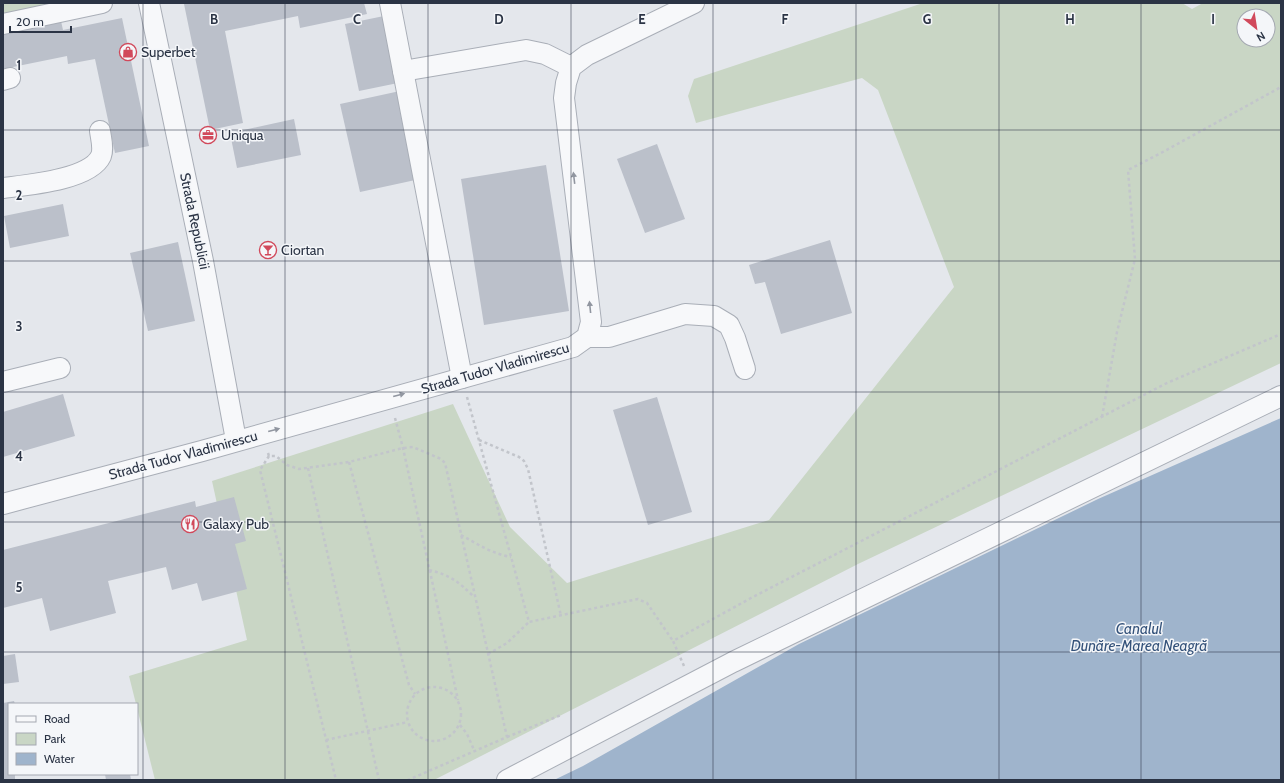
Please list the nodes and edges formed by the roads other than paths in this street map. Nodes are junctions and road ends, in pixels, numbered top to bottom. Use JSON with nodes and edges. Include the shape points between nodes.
{"nodes":[{"id":1,"x":102,"y":3,"type":"edge"},
{"id":2,"x":150,"y":3,"type":"edge"},
{"id":3,"x":390,"y":3,"type":"edge"},
{"id":4,"x":694,"y":3,"type":"edge"},
{"id":5,"x":3,"y":24,"type":"edge"},
{"id":6,"x":571,"y":67,"type":"junction"},
{"id":7,"x":403,"y":71,"type":"junction"},
{"id":8,"x":100,"y":131,"type":"dead end"},
{"id":9,"x":3,"y":188,"type":"edge"},
{"id":10,"x":587,"y":337,"type":"junction"},
{"id":11,"x":60,"y":368,"type":"dead end"},
{"id":12,"x":745,"y":370,"type":"dead end"},
{"id":13,"x":462,"y":378,"type":"junction"},
{"id":14,"x":3,"y":382,"type":"edge"},
{"id":15,"x":1281,"y":396,"type":"edge"},
{"id":16,"x":236,"y":440,"type":"junction"},
{"id":17,"x":3,"y":504,"type":"edge"},
{"id":18,"x":507,"y":780,"type":"edge"}],
"edges":[{"from":1,"to":5,"type":"street"},
{"from":2,"to":16,"type":"street","name":"Strada Republicii","via":[[203,261]]},
{"from":3,"to":7,"type":"street"},
{"from":4,"to":6,"type":"street","via":[[587,55]]},
{"from":6,"to":7,"type":"street","via":[[546,54],[526,50]]},
{"from":10,"to":6,"type":"street","name":"Strada Tudor Vladimirescu","one_way":true,"via":[[592,322],[564,98]]},
{"from":7,"to":13,"type":"street"},
{"from":8,"to":9,"type":"street","via":[[103,147],[101,155],[98,161],[79,174]]},
{"from":10,"to":12,"type":"street","via":[[609,337],[685,314],[714,316],[729,325]]},
{"from":10,"to":13,"type":"street","name":"Strada Tudor Vladimirescu","via":[[573,347]]},
{"from":11,"to":14,"type":"street"},
{"from":16,"to":13,"type":"street","name":"Strada Tudor Vladimirescu","one_way":true},
{"from":15,"to":18,"type":"street","via":[[740,659]]},
{"from":16,"to":17,"type":"street","name":"Strada Tudor Vladimirescu"}]}
